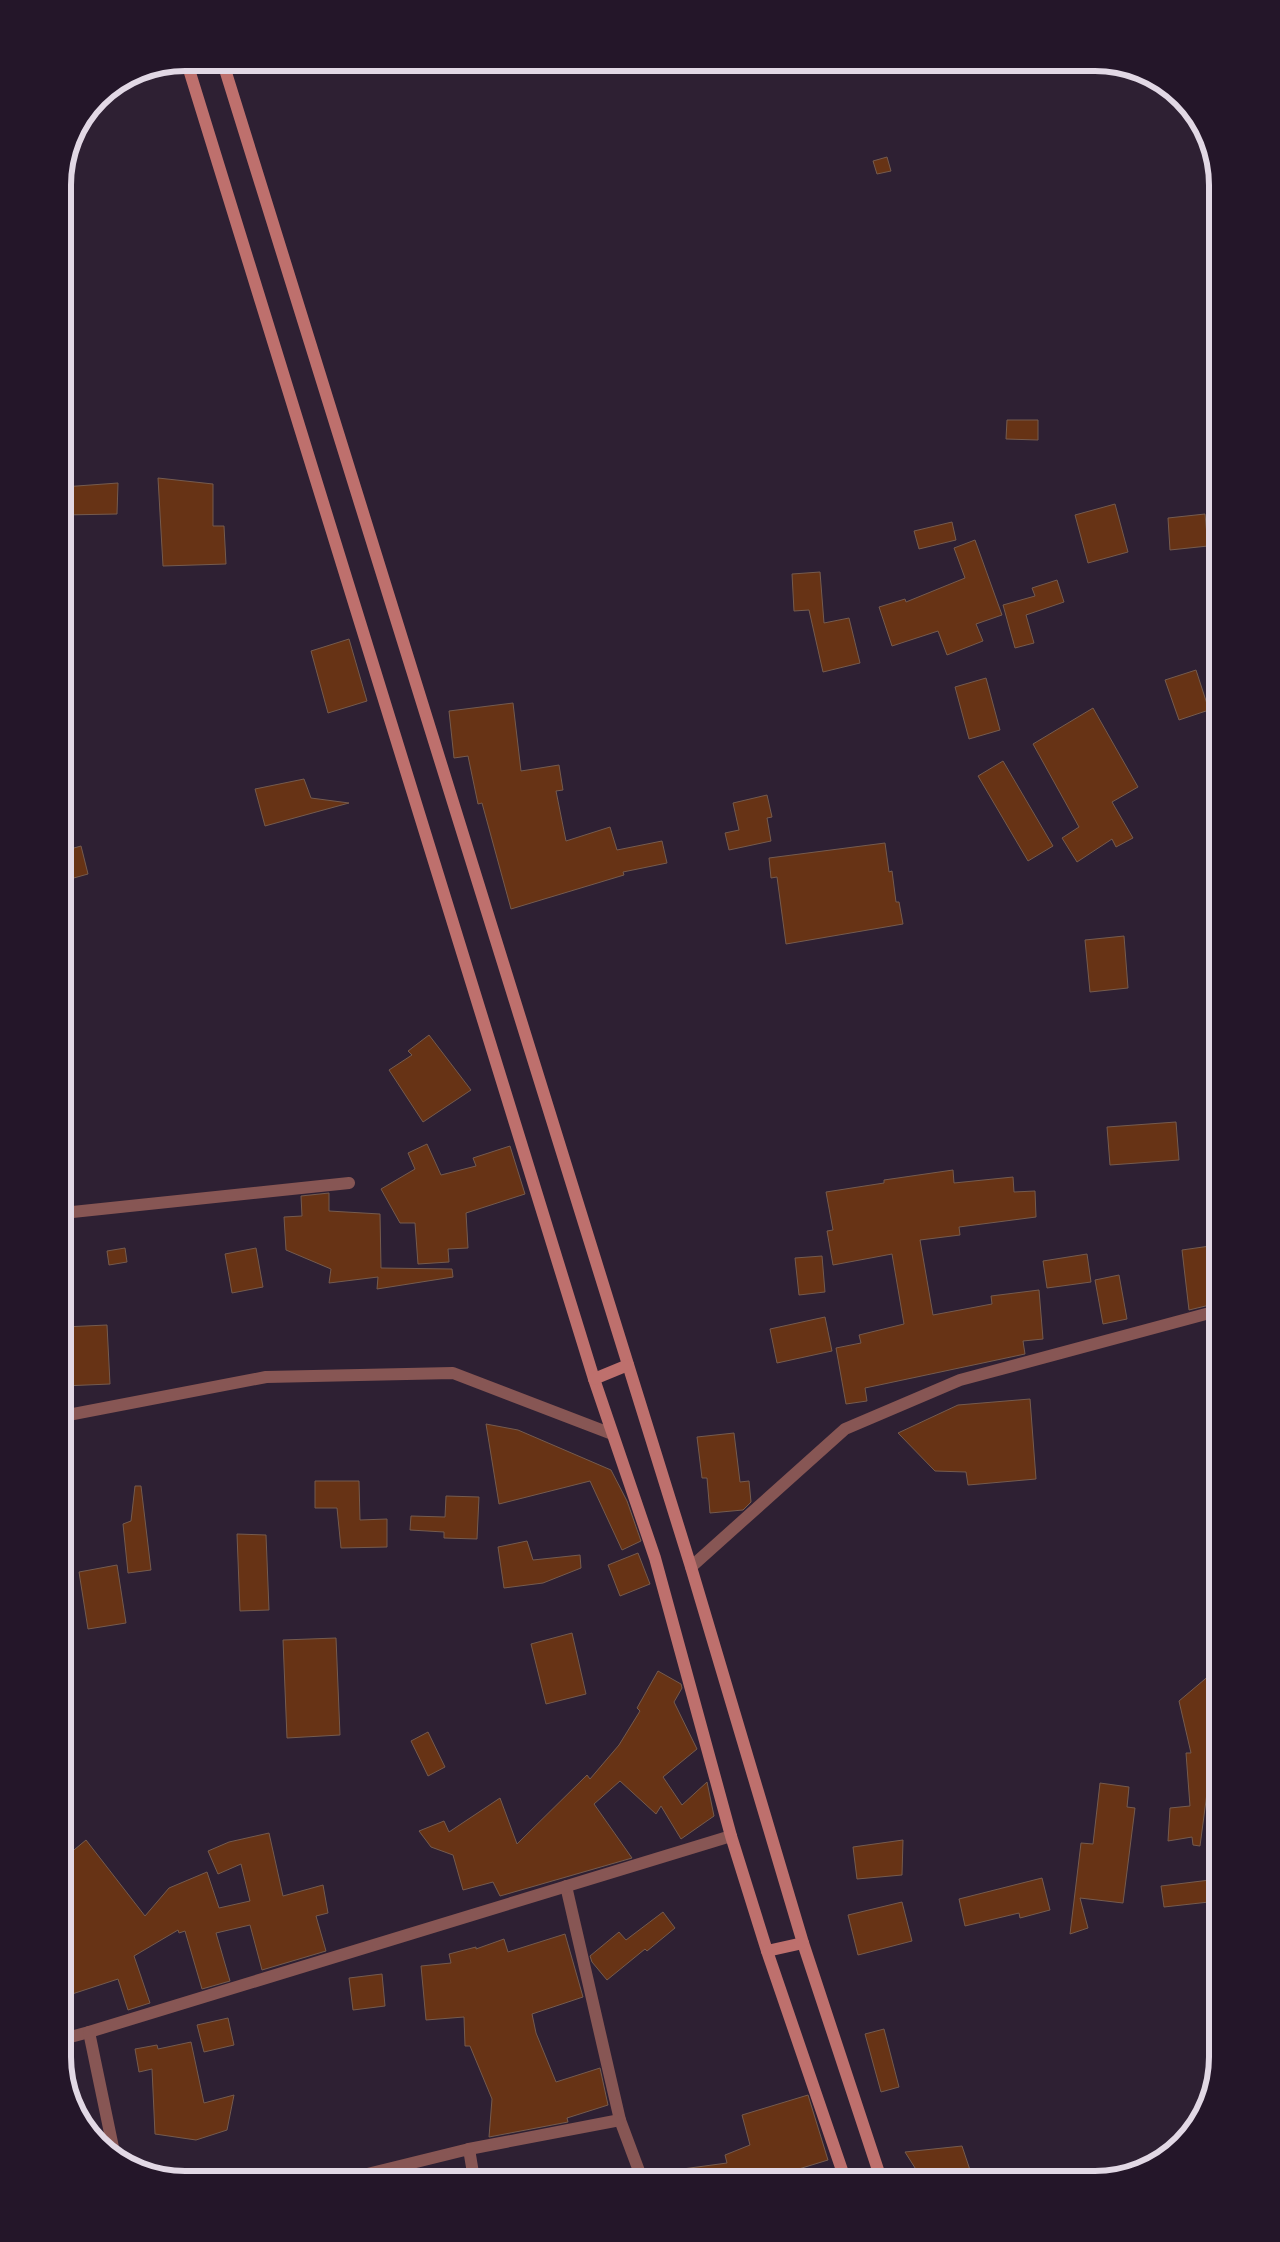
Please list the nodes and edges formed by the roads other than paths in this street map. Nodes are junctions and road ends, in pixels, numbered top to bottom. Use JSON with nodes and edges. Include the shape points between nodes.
{"nodes":[{"id":1,"x":190,"y":71,"type":"edge"},
{"id":2,"x":227,"y":71,"type":"edge"},
{"id":3,"x":349,"y":1183,"type":"dead end"},
{"id":4,"x":71,"y":1212,"type":"edge"},
{"id":5,"x":1209,"y":1313,"type":"edge"},
{"id":6,"x":628,"y":1365,"type":"junction"},
{"id":7,"x":594,"y":1378,"type":"junction"},
{"id":8,"x":71,"y":1414,"type":"edge"},
{"id":9,"x":612,"y":1434,"type":"junction"},
{"id":10,"x":691,"y":1568,"type":"junction"},
{"id":11,"x":731,"y":1836,"type":"junction"},
{"id":12,"x":566,"y":1886,"type":"junction"},
{"id":13,"x":803,"y":1943,"type":"junction"},
{"id":14,"x":767,"y":1952,"type":"junction"},
{"id":15,"x":89,"y":2032,"type":"junction"},
{"id":16,"x":71,"y":2037,"type":"edge"},
{"id":17,"x":620,"y":2120,"type":"junction"},
{"id":18,"x":112,"y":2145,"type":"edge"},
{"id":19,"x":469,"y":2149,"type":"junction"},
{"id":20,"x":380,"y":2171,"type":"edge"},
{"id":21,"x":473,"y":2171,"type":"edge"},
{"id":22,"x":639,"y":2171,"type":"edge"},
{"id":23,"x":842,"y":2171,"type":"edge"},
{"id":24,"x":878,"y":2171,"type":"edge"}],
"edges":[{"from":1,"to":7,"type":"main road"},
{"from":2,"to":6,"type":"main road"},
{"from":3,"to":4,"type":"street"},
{"from":5,"to":10,"type":"street","via":[[960,1380],[845,1430]]},
{"from":6,"to":7,"type":"main road"},
{"from":6,"to":10,"type":"main road"},
{"from":7,"to":9,"type":"main road"},
{"from":8,"to":9,"type":"street","via":[[266,1377],[453,1373]]},
{"from":9,"to":11,"type":"main road","via":[[655,1558]]},
{"from":10,"to":13,"type":"main road"},
{"from":11,"to":12,"type":"street"},
{"from":11,"to":14,"type":"main road"},
{"from":12,"to":15,"type":"street"},
{"from":12,"to":17,"type":"street"},
{"from":13,"to":14,"type":"main road"},
{"from":13,"to":24,"type":"main road"},
{"from":14,"to":23,"type":"main road"},
{"from":15,"to":16,"type":"street"},
{"from":15,"to":18,"type":"street"},
{"from":17,"to":19,"type":"street"},
{"from":17,"to":22,"type":"street"},
{"from":19,"to":20,"type":"street"},
{"from":19,"to":21,"type":"street"}]}
